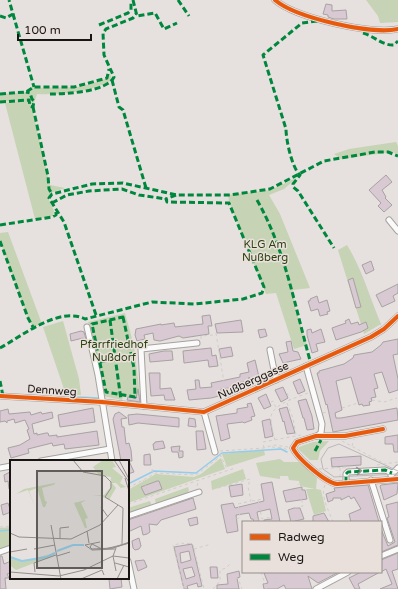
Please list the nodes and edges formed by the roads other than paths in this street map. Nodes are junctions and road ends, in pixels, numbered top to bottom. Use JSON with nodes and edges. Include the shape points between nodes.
{"nodes":[{"id":1,"x":276,"y":0,"type":"edge"},
{"id":2,"x":398,"y":29,"type":"edge"},
{"id":3,"x":389,"y":220,"type":"dead end"},
{"id":4,"x":398,"y":231,"type":"edge"},
{"id":5,"x":398,"y":316,"type":"edge"},
{"id":6,"x":87,"y":327,"type":"dead end"},
{"id":7,"x":197,"y":343,"type":"road end"},
{"id":8,"x":270,"y":350,"type":"dead end"},
{"id":9,"x":306,"y":366,"type":"junction"},
{"id":10,"x":276,"y":380,"type":"junction"},
{"id":11,"x":0,"y":396,"type":"edge"},
{"id":12,"x":102,"y":402,"type":"junction"},
{"id":13,"x":144,"y":406,"type":"junction"},
{"id":14,"x":204,"y":412,"type":"junction"},
{"id":15,"x":383,"y":429,"type":"dead end"},
{"id":16,"x":316,"y":436,"type":"junction"},
{"id":17,"x":110,"y":449,"type":"junction"},
{"id":18,"x":218,"y":452,"type":"road end"},
{"id":19,"x":47,"y":460,"type":"edge"},
{"id":20,"x":112,"y":460,"type":"edge"},
{"id":21,"x":10,"y":466,"type":"edge"},
{"id":22,"x":0,"y":468,"type":"edge"},
{"id":23,"x":398,"y":468,"type":"edge"},
{"id":24,"x":392,"y":473,"type":"junction"},
{"id":25,"x":389,"y":479,"type":"junction"},
{"id":26,"x":398,"y":479,"type":"edge"},
{"id":27,"x":372,"y":480,"type":"junction"},
{"id":28,"x":346,"y":483,"type":"junction"},
{"id":29,"x":199,"y":492,"type":"road end"},
{"id":30,"x":129,"y":516,"type":"edge"},
{"id":31,"x":390,"y":540,"type":"dead end"},
{"id":32,"x":10,"y":548,"type":"edge"},
{"id":33,"x":398,"y":549,"type":"edge"},
{"id":34,"x":0,"y":552,"type":"edge"},
{"id":35,"x":382,"y":556,"type":"edge"},
{"id":36,"x":129,"y":566,"type":"edge"},
{"id":37,"x":346,"y":573,"type":"edge"},
{"id":38,"x":134,"y":589,"type":"edge"},
{"id":39,"x":316,"y":589,"type":"edge"}],
"edges":[{"from":1,"to":2,"type":"street","via":[[294,11],[362,29]]},
{"from":3,"to":4,"type":"street"},
{"from":5,"to":9,"type":"street","name":"Nußberggasse","via":[[375,335]]},
{"from":6,"to":12,"type":"street"},
{"from":7,"to":13,"type":"street","via":[[141,348]]},
{"from":8,"to":10,"type":"street"},
{"from":9,"to":10,"type":"street","name":"Nußberggasse"},
{"from":9,"to":16,"type":"street","via":[[322,424],[321,433]]},
{"from":10,"to":14,"type":"street","name":"Nußberggasse"},
{"from":11,"to":12,"type":"street","name":"Dennweg"},
{"from":12,"to":13,"type":"street","name":"Nußberggasse"},
{"from":12,"to":17,"type":"street"},
{"from":13,"to":14,"type":"street","name":"Nußberggasse"},
{"from":14,"to":18,"type":"street"},
{"from":15,"to":16,"type":"street","via":[[340,436]]},
{"from":16,"to":28,"type":"street","via":[[297,442],[293,448],[327,481]]},
{"from":17,"to":19,"type":"street"},
{"from":17,"to":20,"type":"street"},
{"from":21,"to":22,"type":"street"},
{"from":23,"to":24,"type":"street"},
{"from":24,"to":25,"type":"street"},
{"from":28,"to":24,"type":"street","one_way":true,"via":[[348,472],[385,470]]},
{"from":25,"to":26,"type":"street"},
{"from":25,"to":27,"type":"street"},
{"from":27,"to":28,"type":"street"},
{"from":27,"to":31,"type":"street"},
{"from":29,"to":30,"type":"street"},
{"from":32,"to":34,"type":"street"},
{"from":33,"to":35,"type":"street"},
{"from":36,"to":38,"type":"street"},
{"from":37,"to":39,"type":"street"}]}
